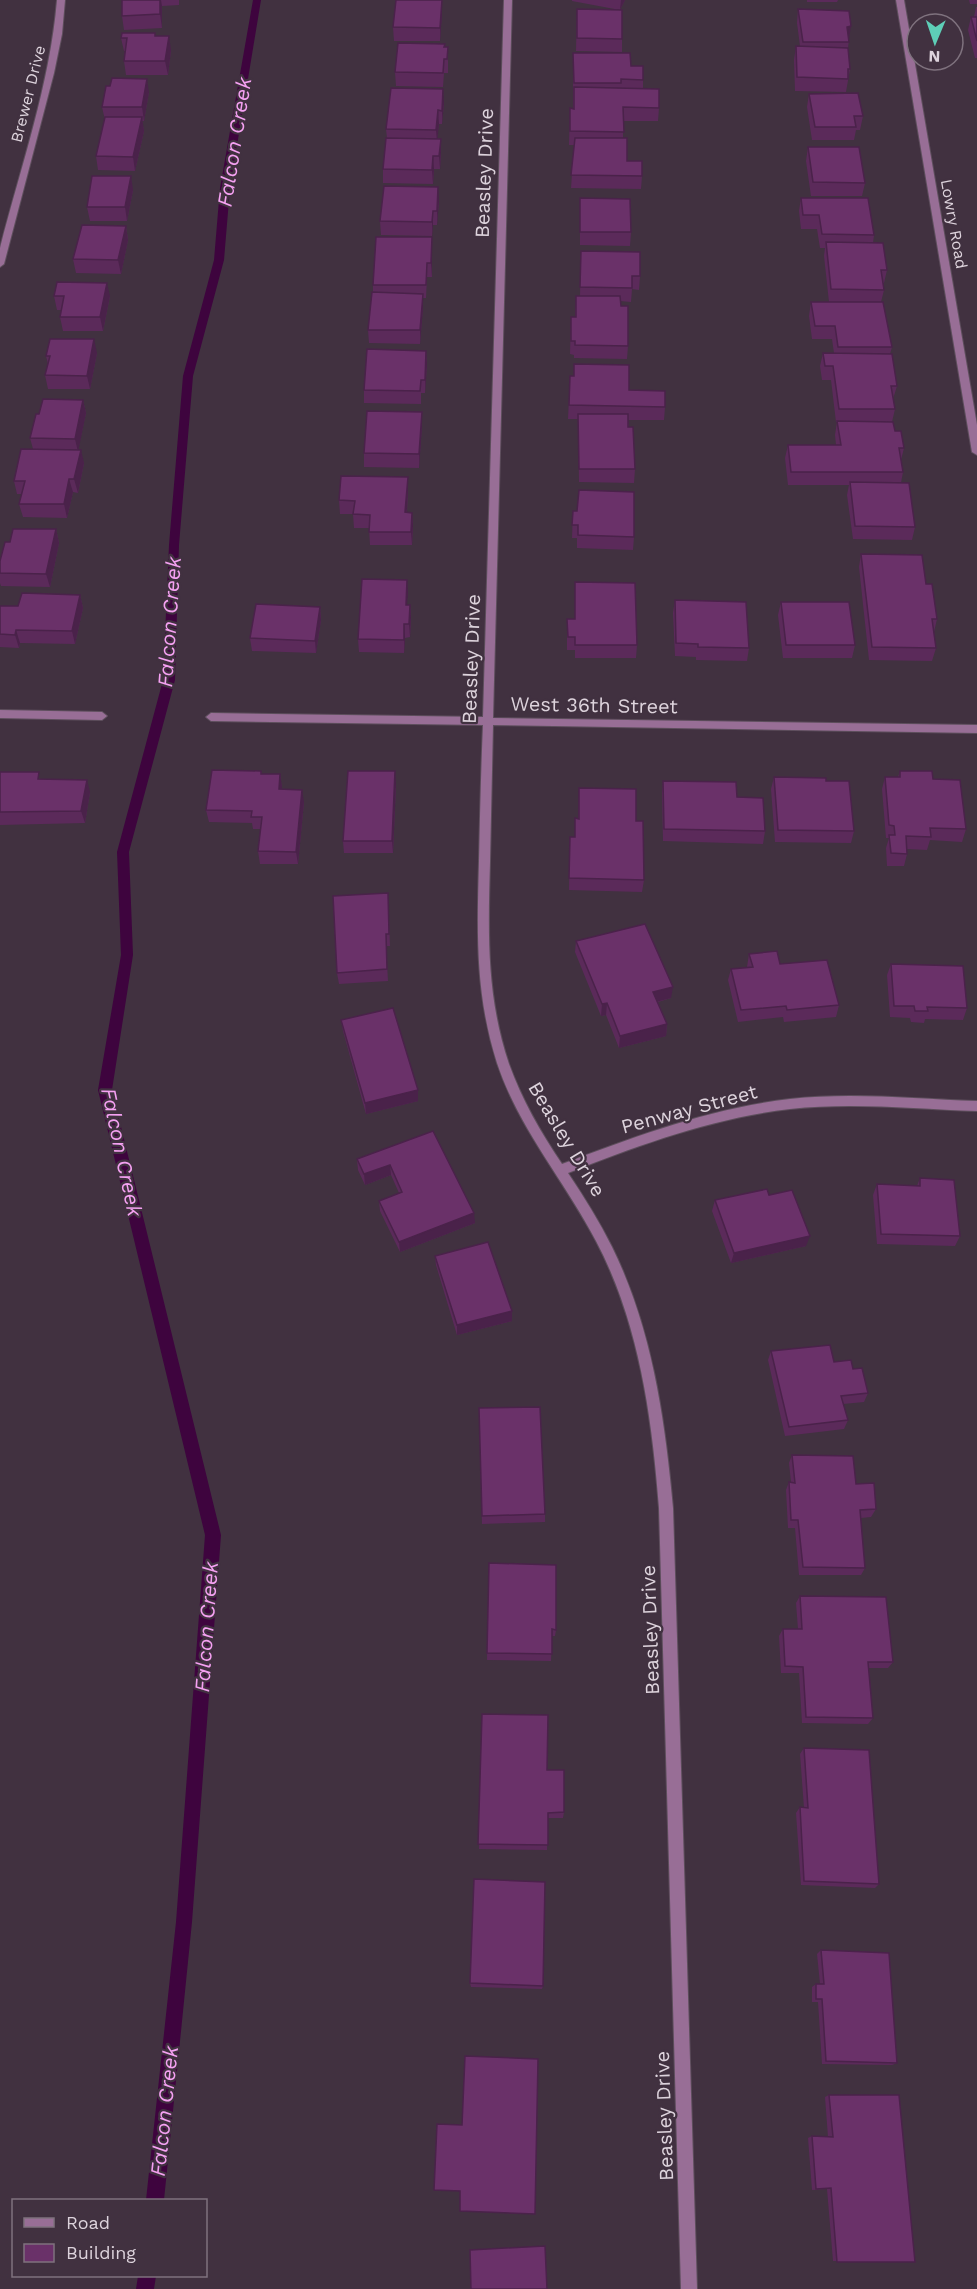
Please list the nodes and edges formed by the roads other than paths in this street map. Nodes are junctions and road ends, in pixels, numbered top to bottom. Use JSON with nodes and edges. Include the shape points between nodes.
{"nodes":[{"id":1,"x":61,"y":0,"type":"edge"},
{"id":2,"x":508,"y":0,"type":"edge"},
{"id":3,"x":900,"y":0,"type":"edge"},
{"id":4,"x":0,"y":264,"type":"edge"},
{"id":5,"x":977,"y":452,"type":"edge"},
{"id":6,"x":0,"y":714,"type":"edge"},
{"id":7,"x":102,"y":716,"type":"dead end"},
{"id":8,"x":211,"y":717,"type":"dead end"},
{"id":9,"x":489,"y":722,"type":"junction"},
{"id":10,"x":977,"y":729,"type":"edge"},
{"id":11,"x":977,"y":1106,"type":"edge"},
{"id":12,"x":559,"y":1171,"type":"junction"},
{"id":13,"x":689,"y":2289,"type":"edge"}],
"edges":[{"from":1,"to":4,"type":"street","name":"Brewer Drive","via":[[50,73]]},
{"from":2,"to":9,"type":"street","name":"Beasley Drive"},
{"from":3,"to":5,"type":"street","name":"Lowry Road"},
{"from":6,"to":7,"type":"street"},
{"from":8,"to":9,"type":"street","name":"West 36th Street"},
{"from":9,"to":10,"type":"street","name":"West 36th Street"},
{"from":9,"to":12,"type":"street","name":"Beasley Drive","via":[[482,942],[485,992],[494,1035],[517,1097]]},
{"from":11,"to":12,"type":"street","name":"Penway Street","via":[[819,1102],[750,1110],[629,1144]]},
{"from":12,"to":13,"type":"street","name":"Beasley Drive","via":[[591,1218],[623,1291],[647,1374],[662,1461]]}]}
